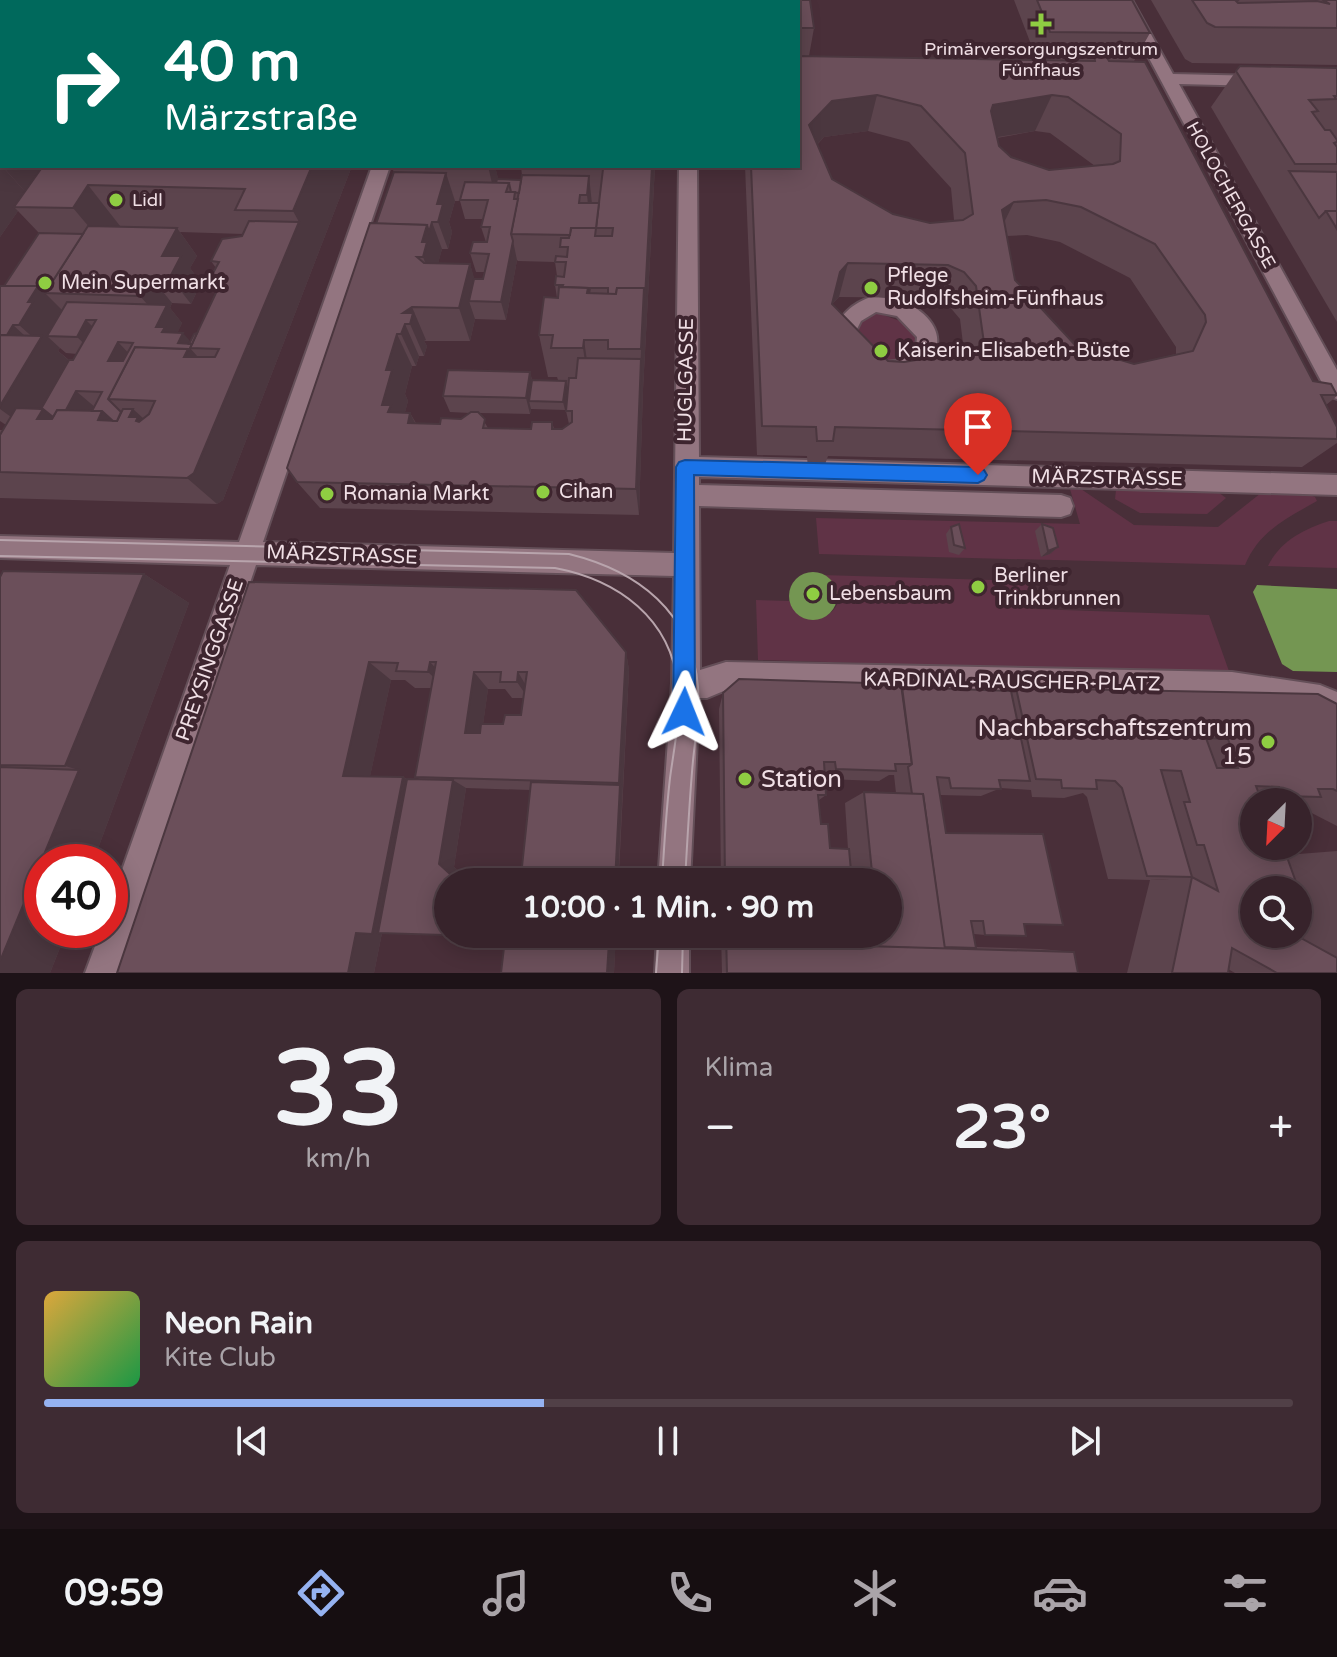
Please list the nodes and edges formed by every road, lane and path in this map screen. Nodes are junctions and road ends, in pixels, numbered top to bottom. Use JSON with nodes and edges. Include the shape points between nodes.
{"nodes":[{"id":1,"x":1125,"y":0,"type":"edge"},
{"id":2,"x":1167,"y":79,"type":"junction"},
{"id":3,"x":1275,"y":81,"type":"edge"},
{"id":4,"x":380,"y":168,"type":"edge"},
{"id":5,"x":688,"y":168,"type":"edge"},
{"id":6,"x":866,"y":369,"type":"edge"},
{"id":7,"x":1337,"y":390,"type":"edge"},
{"id":8,"x":855,"y":395,"type":"edge"},
{"id":9,"x":685,"y":467,"type":"junction"},
{"id":10,"x":1337,"y":485,"type":"edge"},
{"id":11,"x":685,"y":495,"type":"junction"},
{"id":12,"x":1061,"y":506,"type":"dead end"},
{"id":13,"x":0,"y":547,"type":"edge"},
{"id":14,"x":247,"y":552,"type":"junction"},
{"id":15,"x":684,"y":565,"type":"junction"},
{"id":16,"x":686,"y":683,"type":"junction"},
{"id":17,"x":1337,"y":707,"type":"edge"},
{"id":18,"x":675,"y":868,"type":"edge"},
{"id":19,"x":673,"y":948,"type":"edge"},
{"id":20,"x":102,"y":973,"type":"edge"},
{"id":21,"x":672,"y":973,"type":"edge"}],
"edges":[{"from":1,"to":2,"type":"street","name":"HOLOCHERGASSE"},
{"from":2,"to":3,"type":"street"},
{"from":2,"to":7,"type":"street","name":"HOLOCHERGASSE"},
{"from":4,"to":14,"type":"street","name":"PREYSINGGASSE"},
{"from":5,"to":9,"type":"street","name":"HUGLGASSE"},
{"from":6,"to":8,"type":"street"},
{"from":9,"to":10,"type":"street","name":"MÄRZSTRASSE","via":[[828,461]]},
{"from":9,"to":11,"type":"street","name":"HUGLGASSE"},
{"from":11,"to":12,"type":"street"},
{"from":11,"to":15,"type":"street","name":"HUGLGASSE"},
{"from":13,"to":14,"type":"street","name":"MÄRZSTRASSE"},
{"from":14,"to":15,"type":"street","name":"MÄRZSTRASSE"},
{"from":14,"to":20,"type":"street","name":"PREYSINGGASSE"},
{"from":15,"to":16,"type":"street","name":"HUGLGASSE"},
{"from":16,"to":17,"type":"street","name":"KARDINAL-RAUSCHER-PLATZ","via":[[707,684],[726,676],[1232,686],[1320,699]]},
{"from":16,"to":18,"type":"street","name":"HUGLGASSE"},
{"from":19,"to":21,"type":"street"}]}
